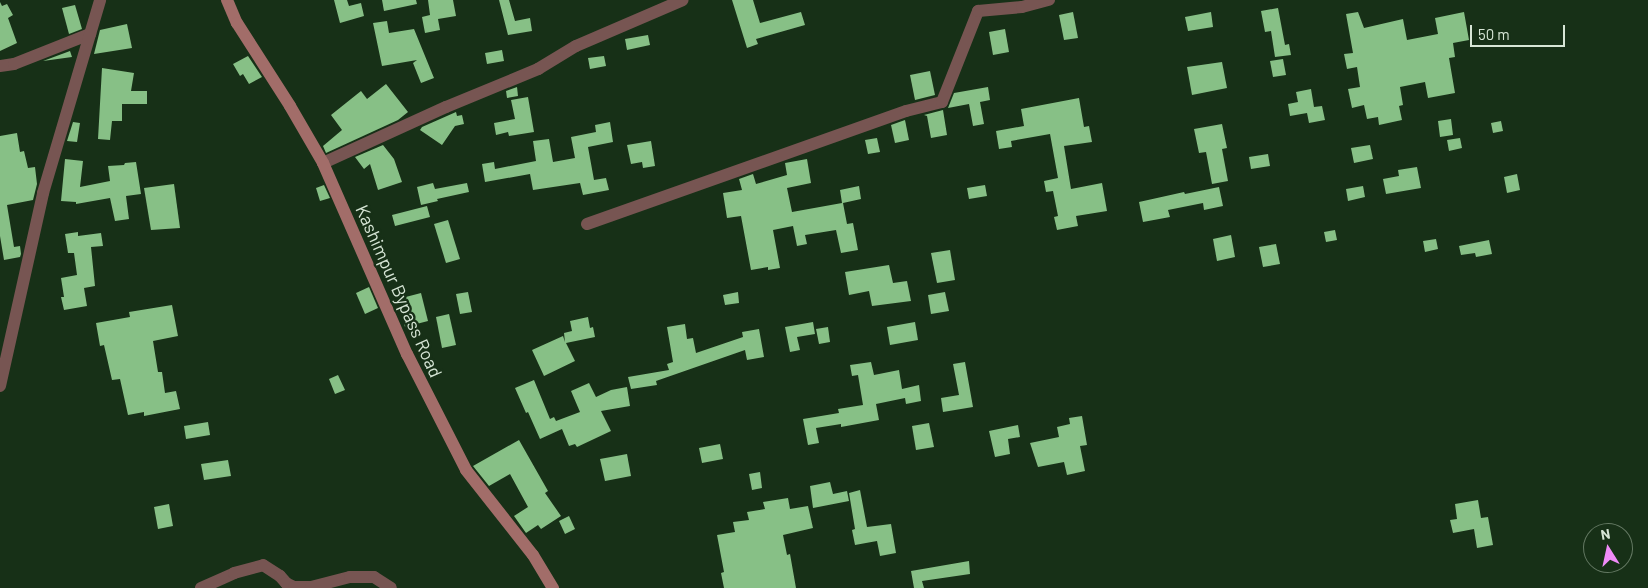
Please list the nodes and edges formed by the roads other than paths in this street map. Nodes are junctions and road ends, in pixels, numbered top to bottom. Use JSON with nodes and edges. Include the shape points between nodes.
{"nodes":[{"id":1,"x":100,"y":0,"type":"edge"},
{"id":2,"x":227,"y":0,"type":"edge"},
{"id":3,"x":683,"y":0,"type":"edge"},
{"id":4,"x":1049,"y":0,"type":"edge"},
{"id":5,"x":90,"y":34,"type":"junction"},
{"id":6,"x":0,"y":66,"type":"edge"},
{"id":7,"x":323,"y":163,"type":"junction"},
{"id":8,"x":587,"y":224,"type":"dead end"},
{"id":9,"x":0,"y":386,"type":"edge"},
{"id":10,"x":201,"y":588,"type":"edge"},
{"id":11,"x":391,"y":588,"type":"edge"},
{"id":12,"x":553,"y":588,"type":"edge"}],
"edges":[{"from":1,"to":5,"type":"street"},
{"from":2,"to":7,"type":"main road","name":"Kashimpur Bypass Road","via":[[237,23]]},
{"from":3,"to":7,"type":"street","via":[[576,46],[538,69]]},
{"from":4,"to":8,"type":"street","via":[[1022,7],[978,11],[942,102],[906,111]]},
{"from":5,"to":6,"type":"street","via":[[14,64]]},
{"from":5,"to":9,"type":"street","via":[[43,193]]},
{"from":7,"to":12,"type":"main road","name":"Kashimpur Bypass Road","via":[[407,354],[466,470],[533,555]]},
{"from":10,"to":11,"type":"street","via":[[234,572],[263,565],[294,587],[326,584],[350,577],[374,577]]}]}
